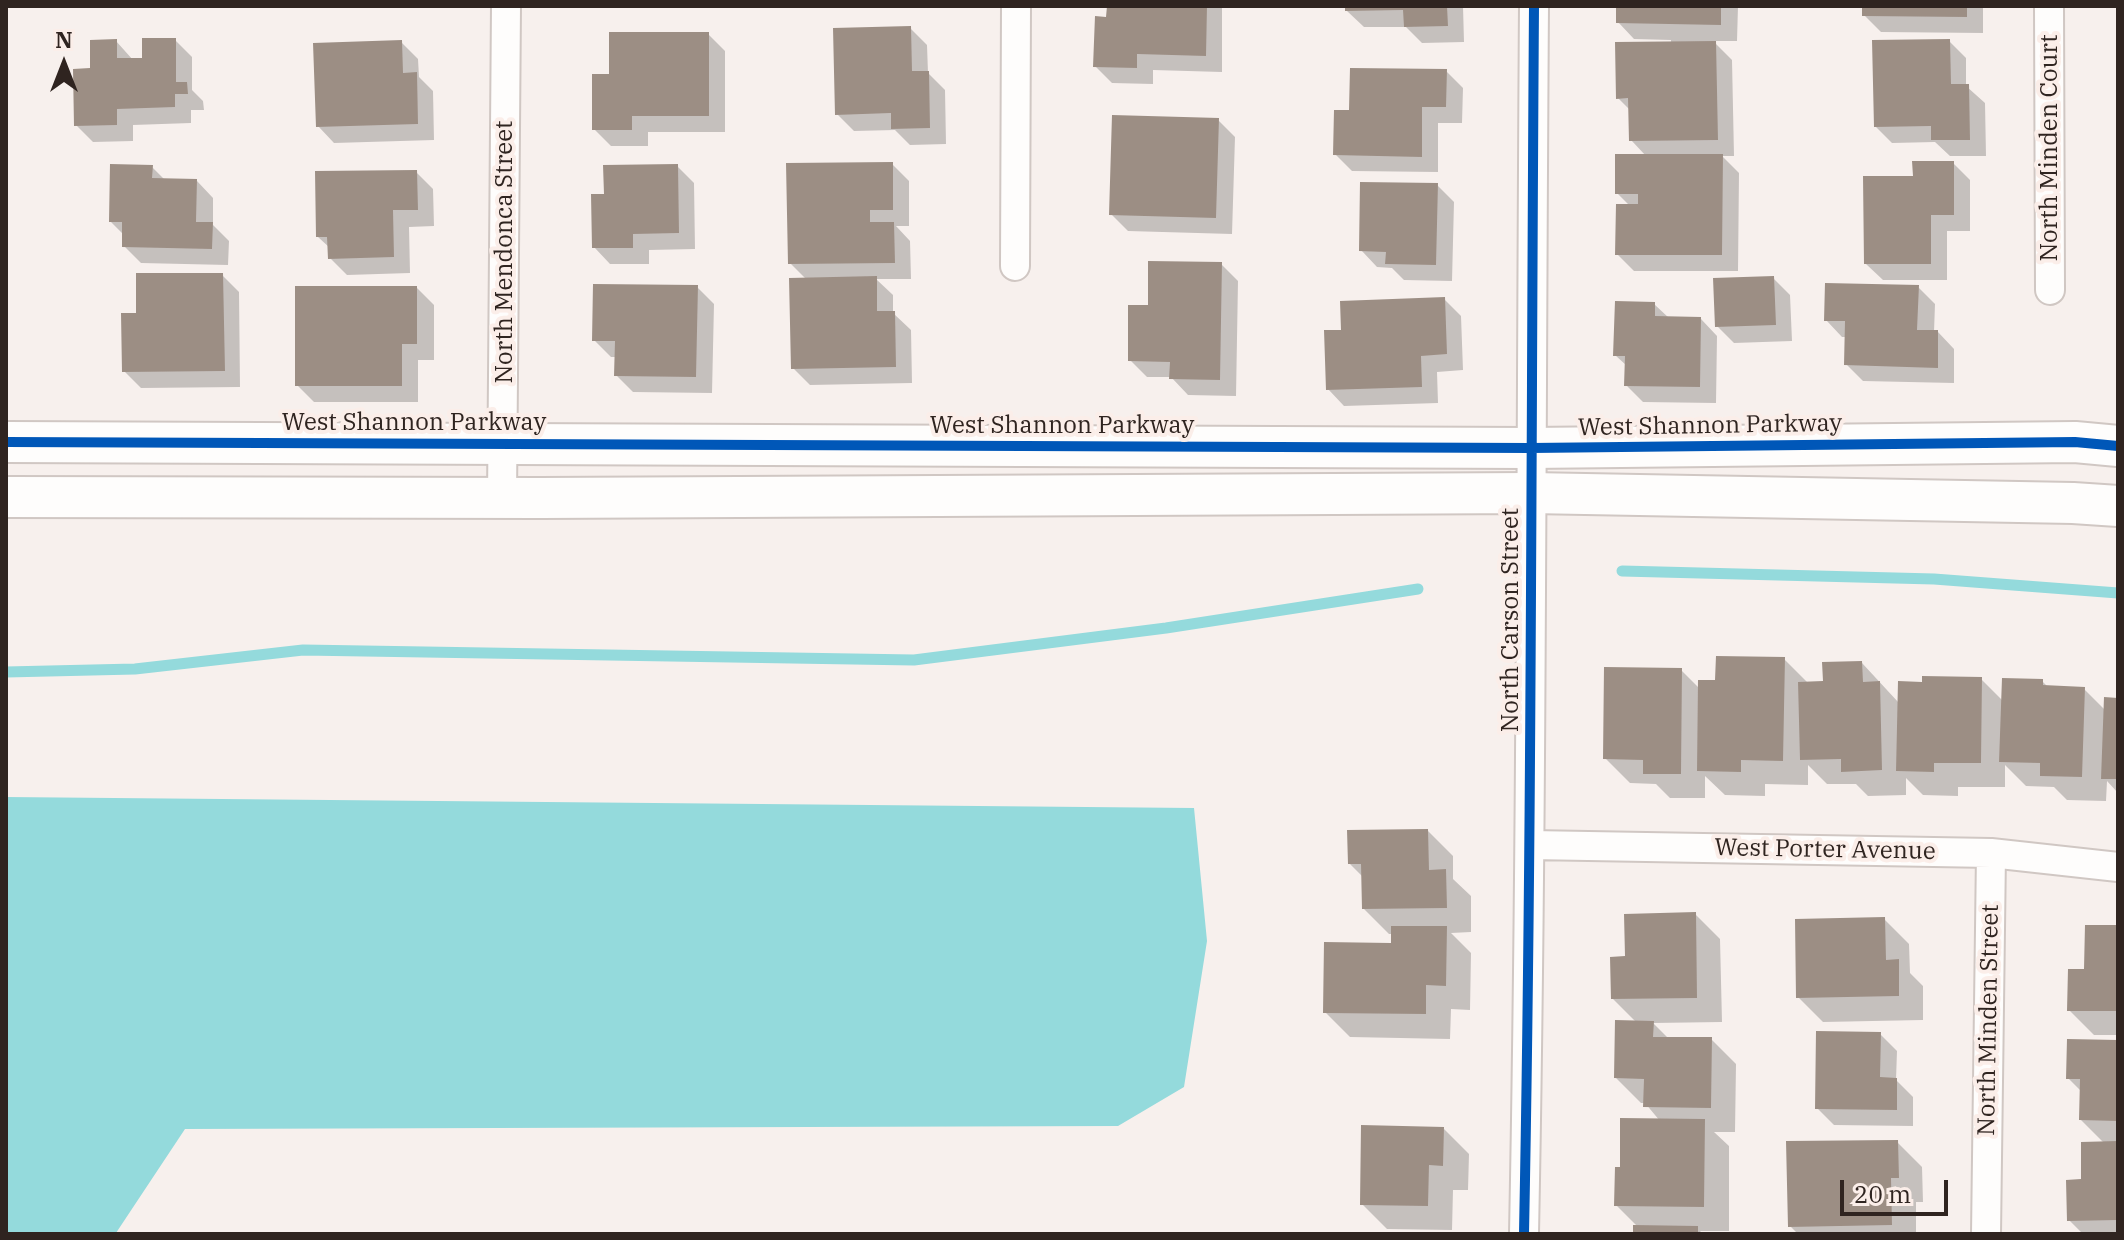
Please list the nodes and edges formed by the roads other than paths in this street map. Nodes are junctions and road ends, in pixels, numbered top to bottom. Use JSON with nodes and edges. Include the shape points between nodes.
{"nodes":[{"id":1,"x":506,"y":6,"type":"edge"},
{"id":2,"x":1016,"y":6,"type":"edge"},
{"id":3,"x":1534,"y":6,"type":"edge"},
{"id":4,"x":2049,"y":6,"type":"edge"},
{"id":5,"x":1015,"y":266,"type":"dead end"},
{"id":6,"x":2050,"y":290,"type":"dead end"},
{"id":7,"x":6,"y":442,"type":"edge"},
{"id":8,"x":503,"y":443,"type":"junction"},
{"id":9,"x":2118,"y":446,"type":"edge"},
{"id":10,"x":1531,"y":448,"type":"junction"},
{"id":11,"x":1531,"y":493,"type":"junction"},
{"id":12,"x":6,"y":497,"type":"edge"},
{"id":13,"x":502,"y":498,"type":"junction"},
{"id":14,"x":2118,"y":506,"type":"edge"},
{"id":15,"x":1531,"y":845,"type":"junction"},
{"id":16,"x":1991,"y":853,"type":"junction"},
{"id":17,"x":2118,"y":867,"type":"edge"},
{"id":18,"x":1524,"y":1234,"type":"edge"},
{"id":19,"x":1986,"y":1234,"type":"edge"}],
"edges":[{"from":1,"to":8,"type":"street","name":"North Mendonca Street"},
{"from":2,"to":5,"type":"street"},
{"from":3,"to":10,"type":"street","name":"North Carson Street"},
{"from":4,"to":6,"type":"street","name":"North Minden Court"},
{"from":7,"to":8,"type":"street","name":"West Shannon Parkway"},
{"from":8,"to":10,"type":"street","name":"West Shannon Parkway"},
{"from":8,"to":13,"type":"street","name":"North Mendonca Street"},
{"from":9,"to":10,"type":"street","name":"West Shannon Parkway","via":[[2075,442]]},
{"from":10,"to":11,"type":"street","name":"North Carson Street"},
{"from":11,"to":13,"type":"street"},
{"from":11,"to":14,"type":"street"},
{"from":11,"to":15,"type":"street","name":"North Carson Street"},
{"from":12,"to":13,"type":"street"},
{"from":15,"to":16,"type":"street","name":"West Porter Avenue"},
{"from":15,"to":18,"type":"street","name":"North Carson Street"},
{"from":16,"to":17,"type":"street","name":"West Porter Avenue"},
{"from":16,"to":19,"type":"street","name":"North Minden Street"}]}
